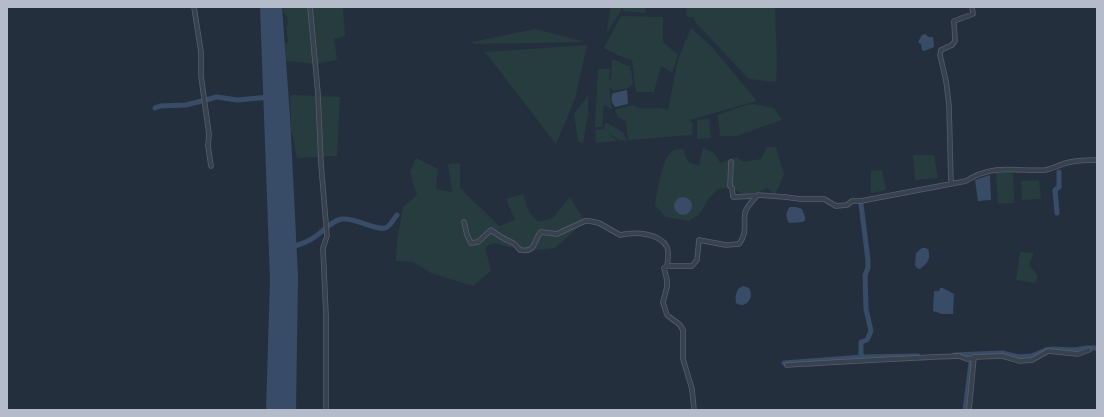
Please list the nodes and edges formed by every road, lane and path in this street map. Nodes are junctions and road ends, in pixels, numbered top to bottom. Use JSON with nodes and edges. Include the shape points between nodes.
{"nodes":[{"id":1,"x":194,"y":7,"type":"edge"},
{"id":2,"x":310,"y":7,"type":"edge"},
{"id":3,"x":972,"y":7,"type":"edge"},
{"id":4,"x":1097,"y":160,"type":"edge"},
{"id":5,"x":731,"y":162,"type":"dead end"},
{"id":6,"x":212,"y":166,"type":"dead end"},
{"id":7,"x":951,"y":184,"type":"junction"},
{"id":8,"x":758,"y":195,"type":"junction"},
{"id":9,"x":464,"y":222,"type":"dead end"},
{"id":10,"x":667,"y":266,"type":"junction"},
{"id":11,"x":1088,"y":350,"type":"dead end"},
{"id":12,"x":974,"y":358,"type":"junction"},
{"id":13,"x":787,"y":365,"type":"dead end"},
{"id":14,"x":326,"y":410,"type":"edge"},
{"id":15,"x":694,"y":410,"type":"edge"},
{"id":16,"x":969,"y":410,"type":"edge"}],
"edges":[{"from":1,"to":6,"type":"street"},
{"from":2,"to":14,"type":"street","via":[[327,236],[323,248]]},
{"from":3,"to":7,"type":"street","via":[[973,14],[954,21],[955,41],[941,50],[940,55],[949,105]]},
{"from":4,"to":7,"type":"street","via":[[1066,163],[1047,170],[1000,169]]},
{"from":5,"to":8,"type":"street","via":[[730,186],[733,197]]},
{"from":7,"to":8,"type":"street","via":[[836,206],[824,199]]},
{"from":8,"to":10,"type":"street","via":[[745,211],[744,237],[739,244],[726,246],[699,240],[697,260],[692,266]]},
{"from":9,"to":10,"type":"street","via":[[471,243],[478,242],[491,230],[516,244],[520,250],[526,251],[535,245],[541,232],[557,234],[585,221],[594,222],[620,236],[641,233],[650,235],[666,246]]},
{"from":10,"to":15,"type":"street","via":[[664,268],[667,287],[663,302],[667,315],[683,330],[683,359],[692,389]]},
{"from":11,"to":12,"type":"street","via":[[1078,354],[1048,351],[1032,360],[1020,361],[1002,356]]},
{"from":12,"to":13,"type":"street","via":[[951,356],[867,359]]},
{"from":12,"to":16,"type":"street"}]}
